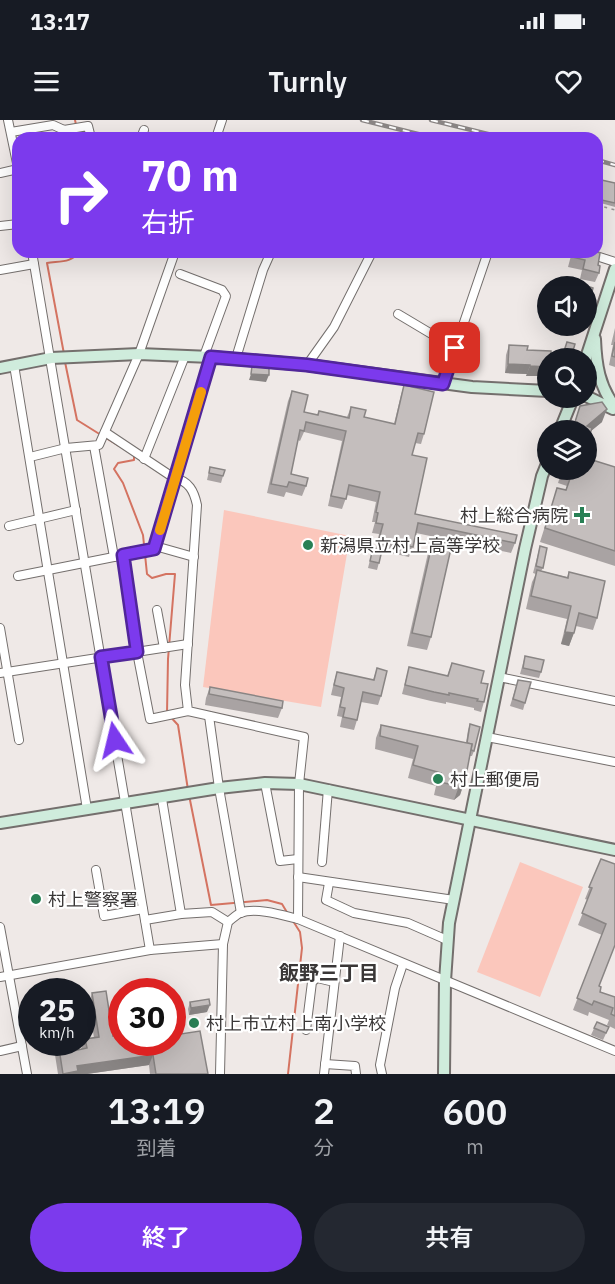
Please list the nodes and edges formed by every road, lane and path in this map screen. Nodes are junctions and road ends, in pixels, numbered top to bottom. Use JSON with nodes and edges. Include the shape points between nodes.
{"nodes":[{"id":1,"x":8,"y":120,"type":"edge"},
{"id":2,"x":11,"y":132,"type":"junction"},
{"id":3,"x":90,"y":132,"type":"edge"},
{"id":4,"x":12,"y":137,"type":"edge"},
{"id":5,"x":33,"y":258,"type":"edge"},
{"id":6,"x":173,"y":258,"type":"edge"},
{"id":7,"x":268,"y":258,"type":"edge"},
{"id":8,"x":369,"y":258,"type":"edge"},
{"id":9,"x":486,"y":258,"type":"edge"},
{"id":10,"x":34,"y":264,"type":"junction"},
{"id":11,"x":615,"y":269,"type":"edge"},
{"id":12,"x":0,"y":270,"type":"edge"},
{"id":13,"x":180,"y":274,"type":"dead end"},
{"id":14,"x":398,"y":314,"type":"dead end"},
{"id":15,"x":597,"y":324,"type":"edge"},
{"id":16,"x":594,"y":336,"type":"edge"},
{"id":17,"x":455,"y":348,"type":"junction"},
{"id":18,"x":139,"y":354,"type":"junction"},
{"id":19,"x":185,"y":356,"type":"junction"},
{"id":20,"x":207,"y":356,"type":"junction"},
{"id":21,"x":51,"y":358,"type":"junction"},
{"id":22,"x":236,"y":358,"type":"junction"},
{"id":23,"x":14,"y":365,"type":"junction"},
{"id":24,"x":307,"y":365,"type":"junction"},
{"id":25,"x":0,"y":368,"type":"edge"},
{"id":26,"x":443,"y":384,"type":"junction"},
{"id":27,"x":537,"y":390,"type":"edge"},
{"id":28,"x":597,"y":401,"type":"edge"},
{"id":29,"x":615,"y":409,"type":"edge"},
{"id":30,"x":105,"y":432,"type":"junction"},
{"id":31,"x":94,"y":446,"type":"junction"},
{"id":32,"x":66,"y":448,"type":"junction"},
{"id":33,"x":30,"y":457,"type":"junction"},
{"id":34,"x":144,"y":459,"type":"junction"},
{"id":35,"x":174,"y":478,"type":"junction"},
{"id":36,"x":541,"y":480,"type":"edge"},
{"id":37,"x":76,"y":510,"type":"junction"},
{"id":38,"x":40,"y":518,"type":"junction"},
{"id":39,"x":9,"y":526,"type":"dead end"},
{"id":40,"x":155,"y":546,"type":"junction"},
{"id":41,"x":123,"y":555,"type":"junction"},
{"id":42,"x":114,"y":557,"type":"junction"},
{"id":43,"x":194,"y":557,"type":"junction"},
{"id":44,"x":85,"y":562,"type":"junction"},
{"id":45,"x":48,"y":569,"type":"junction"},
{"id":46,"x":18,"y":576,"type":"dead end"},
{"id":47,"x":157,"y":610,"type":"dead end"},
{"id":48,"x":0,"y":628,"type":"edge"},
{"id":49,"x":188,"y":644,"type":"junction"},
{"id":50,"x":164,"y":648,"type":"junction"},
{"id":51,"x":137,"y":652,"type":"junction"},
{"id":52,"x":101,"y":657,"type":"junction"},
{"id":53,"x":64,"y":663,"type":"junction"},
{"id":54,"x":4,"y":672,"type":"edge"},
{"id":55,"x":499,"y":677,"type":"junction"},
{"id":56,"x":615,"y":701,"type":"edge"},
{"id":57,"x":188,"y":711,"type":"junction"},
{"id":58,"x":209,"y":716,"type":"junction"},
{"id":59,"x":487,"y":737,"type":"junction"},
{"id":60,"x":19,"y":740,"type":"dead end"},
{"id":61,"x":615,"y":762,"type":"edge"},
{"id":62,"x":266,"y":783,"type":"junction"},
{"id":63,"x":299,"y":784,"type":"junction"},
{"id":64,"x":219,"y":788,"type":"junction"},
{"id":65,"x":328,"y":789,"type":"junction"},
{"id":66,"x":162,"y":799,"type":"junction"},
{"id":67,"x":126,"y":803,"type":"junction"},
{"id":68,"x":87,"y":809,"type":"junction"},
{"id":69,"x":470,"y":818,"type":"junction"},
{"id":70,"x":0,"y":824,"type":"edge"},
{"id":71,"x":615,"y":850,"type":"edge"},
{"id":72,"x":298,"y":859,"type":"junction"},
{"id":73,"x":322,"y":862,"type":"dead end"},
{"id":74,"x":96,"y":870,"type":"dead end"},
{"id":75,"x":298,"y":877,"type":"junction"},
{"id":76,"x":328,"y":883,"type":"junction"},
{"id":77,"x":454,"y":900,"type":"junction"},
{"id":78,"x":143,"y":909,"type":"junction"},
{"id":79,"x":241,"y":913,"type":"junction"},
{"id":80,"x":182,"y":914,"type":"junction"},
{"id":81,"x":298,"y":918,"type":"junction"},
{"id":82,"x":145,"y":920,"type":"junction"},
{"id":83,"x":228,"y":922,"type":"junction"},
{"id":84,"x":0,"y":927,"type":"edge"},
{"id":85,"x":340,"y":936,"type":"junction"},
{"id":86,"x":447,"y":940,"type":"junction"},
{"id":87,"x":223,"y":944,"type":"junction"},
{"id":88,"x":2,"y":947,"type":"edge"},
{"id":89,"x":150,"y":950,"type":"junction"},
{"id":90,"x":403,"y":964,"type":"junction"},
{"id":91,"x":4,"y":976,"type":"edge"},
{"id":92,"x":445,"y":981,"type":"junction"},
{"id":93,"x":334,"y":982,"type":"junction"},
{"id":94,"x":18,"y":1030,"type":"edge"},
{"id":95,"x":306,"y":1030,"type":"dead end"},
{"id":96,"x":18,"y":1047,"type":"edge"},
{"id":97,"x":0,"y":1051,"type":"edge"},
{"id":98,"x":615,"y":1051,"type":"edge"},
{"id":99,"x":24,"y":1056,"type":"edge"},
{"id":100,"x":325,"y":1064,"type":"junction"},
{"id":101,"x":27,"y":1074,"type":"edge"},
{"id":102,"x":220,"y":1074,"type":"edge"},
{"id":103,"x":324,"y":1074,"type":"edge"},
{"id":104,"x":356,"y":1074,"type":"edge"},
{"id":105,"x":382,"y":1074,"type":"edge"},
{"id":106,"x":444,"y":1074,"type":"edge"}],
"edges":[{"from":1,"to":2,"type":"street"},
{"from":2,"to":3,"type":"street","via":[[53,125],[64,130],[88,126]]},
{"from":2,"to":4,"type":"street"},
{"from":5,"to":10,"type":"street"},
{"from":6,"to":18,"type":"street"},
{"from":7,"to":22,"type":"street"},
{"from":8,"to":24,"type":"street","via":[[334,327]]},
{"from":9,"to":17,"type":"street"},
{"from":10,"to":12,"type":"street"},
{"from":10,"to":21,"type":"street"},
{"from":11,"to":15,"type":"street"},
{"from":13,"to":20,"type":"street","via":[[222,290],[226,296]]},
{"from":14,"to":17,"type":"street"},
{"from":16,"to":29,"type":"street","via":[[604,393]]},
{"from":17,"to":26,"type":"street"},
{"from":18,"to":19,"type":"street"},
{"from":18,"to":21,"type":"street"},
{"from":18,"to":30,"type":"street"},
{"from":19,"to":20,"type":"street"},
{"from":19,"to":34,"type":"street"},
{"from":20,"to":22,"type":"street"},
{"from":20,"to":35,"type":"street"},
{"from":21,"to":23,"type":"street"},
{"from":21,"to":32,"type":"street"},
{"from":22,"to":24,"type":"street"},
{"from":23,"to":25,"type":"street"},
{"from":23,"to":33,"type":"street"},
{"from":24,"to":26,"type":"street"},
{"from":26,"to":27,"type":"street"},
{"from":28,"to":29,"type":"street"},
{"from":30,"to":31,"type":"street","via":[[99,445]]},
{"from":30,"to":34,"type":"street"},
{"from":31,"to":32,"type":"street"},
{"from":31,"to":42,"type":"street"},
{"from":32,"to":33,"type":"street"},
{"from":32,"to":37,"type":"street"},
{"from":33,"to":38,"type":"street"},
{"from":34,"to":35,"type":"street"},
{"from":35,"to":40,"type":"street"},
{"from":35,"to":43,"type":"street","via":[[194,492]]},
{"from":36,"to":55,"type":"street"},
{"from":37,"to":38,"type":"street"},
{"from":37,"to":44,"type":"street"},
{"from":38,"to":39,"type":"street"},
{"from":38,"to":45,"type":"street"},
{"from":40,"to":41,"type":"street"},
{"from":40,"to":43,"type":"street"},
{"from":41,"to":42,"type":"street"},
{"from":41,"to":51,"type":"street"},
{"from":42,"to":44,"type":"street"},
{"from":43,"to":49,"type":"street"},
{"from":44,"to":45,"type":"street"},
{"from":44,"to":52,"type":"street"},
{"from":45,"to":46,"type":"street"},
{"from":45,"to":53,"type":"street"},
{"from":47,"to":50,"type":"street"},
{"from":48,"to":54,"type":"street"},
{"from":49,"to":50,"type":"street"},
{"from":49,"to":57,"type":"street"},
{"from":50,"to":51,"type":"street"},
{"from":51,"to":52,"type":"street"},
{"from":51,"to":57,"type":"street","via":[[150,719]]},
{"from":52,"to":53,"type":"street"},
{"from":52,"to":67,"type":"street"},
{"from":53,"to":54,"type":"street"},
{"from":53,"to":68,"type":"street"},
{"from":54,"to":60,"type":"street"},
{"from":55,"to":56,"type":"street"},
{"from":55,"to":59,"type":"street"},
{"from":57,"to":58,"type":"street"},
{"from":58,"to":63,"type":"street","via":[[304,737]]},
{"from":58,"to":64,"type":"street"},
{"from":59,"to":61,"type":"street"},
{"from":59,"to":69,"type":"street"},
{"from":62,"to":63,"type":"street"},
{"from":62,"to":64,"type":"street"},
{"from":62,"to":72,"type":"street","via":[[280,861]]},
{"from":63,"to":65,"type":"street"},
{"from":63,"to":72,"type":"street"},
{"from":64,"to":66,"type":"street"},
{"from":64,"to":79,"type":"street"},
{"from":65,"to":69,"type":"street"},
{"from":65,"to":73,"type":"street"},
{"from":66,"to":67,"type":"street"},
{"from":66,"to":80,"type":"street"},
{"from":67,"to":68,"type":"street"},
{"from":67,"to":78,"type":"street"},
{"from":68,"to":70,"type":"street"},
{"from":69,"to":71,"type":"street"},
{"from":69,"to":77,"type":"street"},
{"from":72,"to":75,"type":"street"},
{"from":74,"to":78,"type":"street","via":[[104,916]]},
{"from":75,"to":76,"type":"street"},
{"from":75,"to":81,"type":"street"},
{"from":76,"to":77,"type":"street"},
{"from":76,"to":86,"type":"street","via":[[326,900],[354,913],[408,923]]},
{"from":77,"to":86,"type":"street"},
{"from":78,"to":82,"type":"street"},
{"from":79,"to":81,"type":"street","via":[[271,912]]},
{"from":79,"to":83,"type":"street"},
{"from":80,"to":82,"type":"street"},
{"from":80,"to":83,"type":"street","via":[[212,912]]},
{"from":81,"to":85,"type":"street"},
{"from":82,"to":89,"type":"street"},
{"from":83,"to":87,"type":"street"},
{"from":84,"to":88,"type":"street"},
{"from":85,"to":90,"type":"street"},
{"from":85,"to":93,"type":"street"},
{"from":86,"to":92,"type":"street"},
{"from":87,"to":89,"type":"street"},
{"from":87,"to":102,"type":"street"},
{"from":88,"to":91,"type":"street"},
{"from":89,"to":91,"type":"street"},
{"from":90,"to":92,"type":"street"},
{"from":90,"to":105,"type":"street","via":[[380,1065]]},
{"from":91,"to":94,"type":"street"},
{"from":92,"to":98,"type":"street"},
{"from":92,"to":106,"type":"street"},
{"from":93,"to":95,"type":"street","via":[[317,978],[312,982]]},
{"from":93,"to":100,"type":"street"},
{"from":96,"to":97,"type":"street"},
{"from":99,"to":101,"type":"street"},
{"from":100,"to":103,"type":"street"},
{"from":100,"to":104,"type":"street","via":[[356,1066]]}]}
